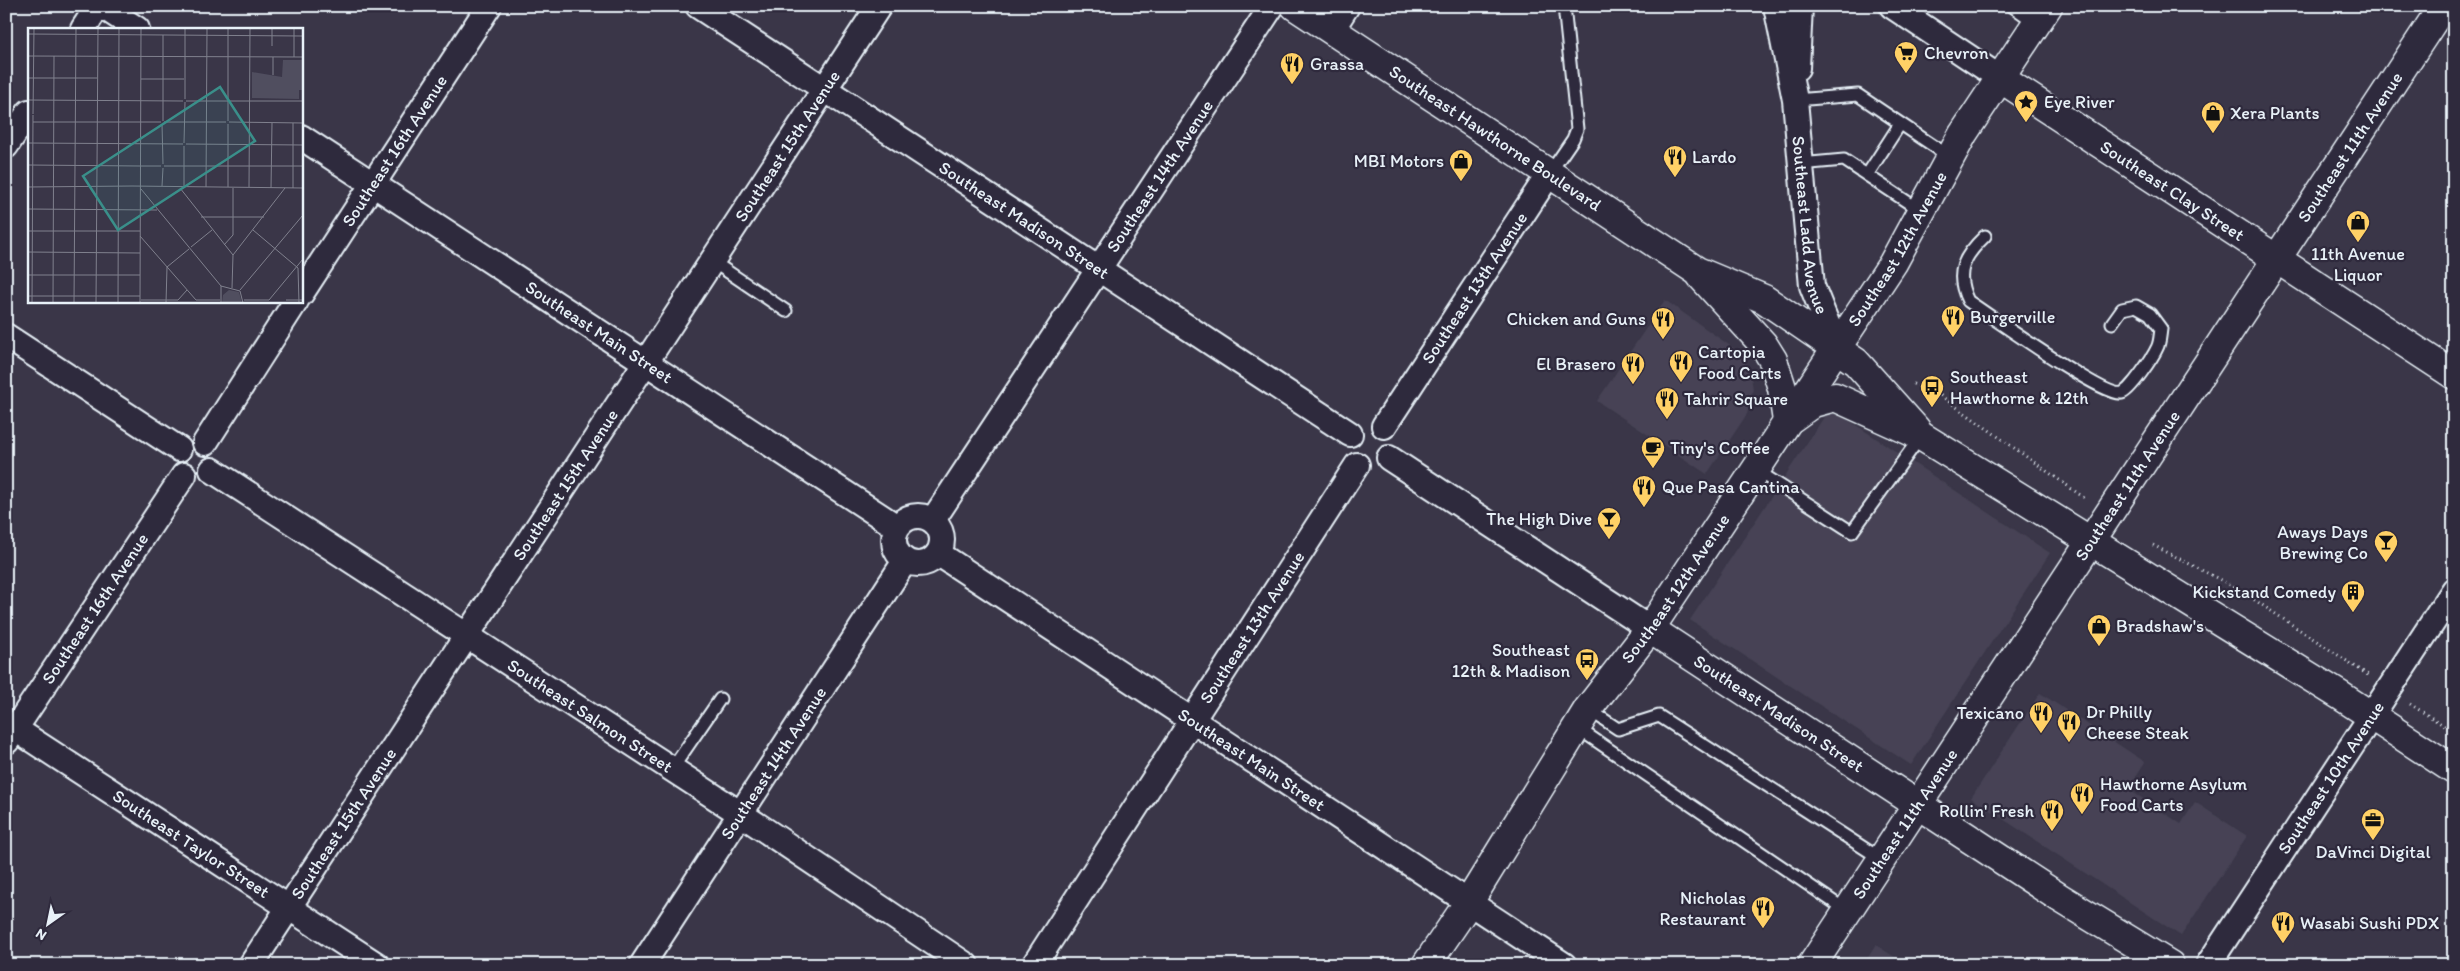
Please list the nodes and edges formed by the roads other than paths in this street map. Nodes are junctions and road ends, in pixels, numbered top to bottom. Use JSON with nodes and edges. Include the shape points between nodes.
{"nodes":[{"id":1,"x":98,"y":6,"type":"edge"},
{"id":2,"x":102,"y":6,"type":"edge"},
{"id":3,"x":489,"y":6,"type":"edge"},
{"id":4,"x":698,"y":6,"type":"edge"},
{"id":5,"x":879,"y":6,"type":"edge"},
{"id":6,"x":1272,"y":6,"type":"edge"},
{"id":7,"x":1294,"y":6,"type":"edge"},
{"id":8,"x":1347,"y":6,"type":"edge"},
{"id":9,"x":1564,"y":6,"type":"edge"},
{"id":10,"x":1776,"y":6,"type":"edge"},
{"id":11,"x":1800,"y":6,"type":"edge"},
{"id":12,"x":1892,"y":6,"type":"edge"},
{"id":13,"x":2012,"y":6,"type":"edge"},
{"id":14,"x":2443,"y":6,"type":"edge"},
{"id":15,"x":2042,"y":15,"type":"edge"},
{"id":16,"x":84,"y":28,"type":"edge"},
{"id":17,"x":135,"y":28,"type":"edge"},
{"id":18,"x":1331,"y":30,"type":"junction"},
{"id":19,"x":2000,"y":78,"type":"junction"},
{"id":20,"x":825,"y":90,"type":"junction"},
{"id":21,"x":1795,"y":100,"type":"junction"},
{"id":22,"x":28,"y":113,"type":"edge"},
{"id":23,"x":1900,"y":124,"type":"junction"},
{"id":24,"x":302,"y":138,"type":"edge"},
{"id":25,"x":6,"y":146,"type":"edge"},
{"id":26,"x":1950,"y":156,"type":"junction"},
{"id":27,"x":1800,"y":164,"type":"junction"},
{"id":28,"x":1549,"y":174,"type":"junction"},
{"id":29,"x":1867,"y":175,"type":"junction"},
{"id":30,"x":373,"y":184,"type":"junction"},
{"id":31,"x":1922,"y":212,"type":"junction"},
{"id":32,"x":1986,"y":236,"type":"dead end"},
{"id":33,"x":2277,"y":259,"type":"junction"},
{"id":34,"x":712,"y":261,"type":"junction"},
{"id":35,"x":1098,"y":269,"type":"junction"},
{"id":36,"x":1697,"y":271,"type":"junction"},
{"id":37,"x":302,"y":292,"type":"edge"},
{"id":38,"x":295,"y":302,"type":"edge"},
{"id":39,"x":786,"y":311,"type":"dead end"},
{"id":40,"x":2112,"y":323,"type":"dead end"},
{"id":41,"x":6,"y":336,"type":"edge"},
{"id":42,"x":1837,"y":348,"type":"junction"},
{"id":43,"x":646,"y":362,"type":"junction"},
{"id":44,"x":2454,"y":375,"type":"edge"},
{"id":45,"x":1787,"y":421,"type":"junction"},
{"id":46,"x":1384,"y":426,"type":"junction"},
{"id":47,"x":1350,"y":434,"type":"junction"},
{"id":48,"x":1921,"y":436,"type":"junction"},
{"id":49,"x":205,"y":443,"type":"junction"},
{"id":50,"x":179,"y":449,"type":"junction"},
{"id":51,"x":1389,"y":458,"type":"junction"},
{"id":52,"x":1357,"y":465,"type":"junction"},
{"id":53,"x":212,"y":470,"type":"junction"},
{"id":54,"x":1755,"y":470,"type":"junction"},
{"id":55,"x":184,"y":475,"type":"junction"},
{"id":56,"x":933,"y":520,"type":"junction"},
{"id":57,"x":897,"y":527,"type":"junction"},
{"id":58,"x":2090,"y":540,"type":"junction"},
{"id":59,"x":938,"y":554,"type":"junction"},
{"id":60,"x":905,"y":561,"type":"junction"},
{"id":61,"x":2454,"y":590,"type":"edge"},
{"id":62,"x":1650,"y":629,"type":"junction"},
{"id":63,"x":466,"y":636,"type":"junction"},
{"id":64,"x":720,"y":699,"type":"dead end"},
{"id":65,"x":2371,"y":716,"type":"junction"},
{"id":66,"x":1582,"y":718,"type":"junction"},
{"id":67,"x":1191,"y":721,"type":"junction"},
{"id":68,"x":9,"y":731,"type":"edge"},
{"id":69,"x":672,"y":769,"type":"junction"},
{"id":70,"x":2454,"y":770,"type":"edge"},
{"id":71,"x":1917,"y":804,"type":"junction"},
{"id":72,"x":741,"y":814,"type":"junction"},
{"id":73,"x":1881,"y":859,"type":"junction"},
{"id":74,"x":1469,"y":902,"type":"junction"},
{"id":75,"x":289,"y":907,"type":"junction"},
{"id":76,"x":1847,"y":910,"type":"junction"},
{"id":77,"x":251,"y":965,"type":"edge"},
{"id":78,"x":377,"y":965,"type":"edge"},
{"id":79,"x":642,"y":965,"type":"edge"},
{"id":80,"x":966,"y":965,"type":"edge"},
{"id":81,"x":1034,"y":965,"type":"edge"},
{"id":82,"x":1426,"y":965,"type":"edge"},
{"id":83,"x":1564,"y":965,"type":"edge"},
{"id":84,"x":1812,"y":965,"type":"edge"},
{"id":85,"x":2170,"y":965,"type":"edge"},
{"id":86,"x":2208,"y":965,"type":"edge"}],
"edges":[{"from":1,"to":16,"type":"street"},
{"from":2,"to":17,"type":"street"},
{"from":3,"to":30,"type":"street","name":"Southeast 16th Avenue"},
{"from":4,"to":20,"type":"street","name":"Southeast Madison Street"},
{"from":5,"to":20,"type":"street","name":"Southeast 15th Avenue"},
{"from":6,"to":35,"type":"street","name":"Southeast 14th Avenue"},
{"from":7,"to":18,"type":"main road","name":"Southeast Hawthorne Boulevard"},
{"from":8,"to":18,"type":"street"},
{"from":9,"to":28,"type":"lane","via":[[1577,128]]},
{"from":10,"to":21,"type":"street","name":"Southeast Ladd Avenue"},
{"from":11,"to":21,"type":"street","name":"Southeast Ladd Avenue"},
{"from":12,"to":19,"type":"street","name":"Southeast Clay Street"},
{"from":13,"to":15,"type":"lane"},
{"from":14,"to":33,"type":"main road","name":"Southeast 11th Avenue"},
{"from":15,"to":19,"type":"main road","name":"Southeast 12th Avenue"},
{"from":18,"to":28,"type":"main road","name":"Southeast Hawthorne Boulevard"},
{"from":19,"to":26,"type":"main road","name":"Southeast 12th Avenue"},
{"from":19,"to":33,"type":"main road","name":"Southeast Clay Street"},
{"from":20,"to":34,"type":"street","name":"Southeast 15th Avenue"},
{"from":20,"to":35,"type":"street","name":"Southeast Madison Street"},
{"from":21,"to":23,"type":"lane","via":[[1858,95]]},
{"from":21,"to":27,"type":"street","name":"Southeast Ladd Avenue"},
{"from":22,"to":25,"type":"street"},
{"from":23,"to":26,"type":"lane"},
{"from":23,"to":29,"type":"lane"},
{"from":24,"to":30,"type":"street","name":"Southeast Main Street"},
{"from":26,"to":31,"type":"main road","name":"Southeast 12th Avenue"},
{"from":27,"to":29,"type":"lane","via":[[1844,160]]},
{"from":27,"to":42,"type":"street","name":"Southeast Ladd Avenue","via":[[1812,286]]},
{"from":28,"to":36,"type":"main road","name":"Southeast Hawthorne Boulevard"},
{"from":28,"to":46,"type":"street","name":"Southeast 13th Avenue"},
{"from":29,"to":31,"type":"lane"},
{"from":30,"to":37,"type":"street","name":"Southeast 16th Avenue"},
{"from":30,"to":43,"type":"street","name":"Southeast Main Street"},
{"from":31,"to":42,"type":"main road","name":"Southeast 12th Avenue"},
{"from":32,"to":40,"type":"lane","via":[[1964,261],[1960,287],[1968,301],[2113,394],[2123,393],[2131,386],[2157,348],[2161,329],[2150,314],[2136,306],[2122,309]]},
{"from":33,"to":44,"type":"main road","name":"Southeast Clay Street"},
{"from":33,"to":58,"type":"main road","name":"Southeast 11th Avenue"},
{"from":34,"to":39,"type":"lane"},
{"from":34,"to":43,"type":"street","name":"Southeast 15th Avenue"},
{"from":35,"to":47,"type":"street","name":"Southeast Madison Street"},
{"from":35,"to":56,"type":"street","name":"Southeast 14th Avenue"},
{"from":36,"to":42,"type":"main road","name":"Southeast Hawthorne Boulevard","via":[[1764,299]]},
{"from":36,"to":45,"type":"main road","name":"Southeast Hawthorne Boulevard","via":[[1773,360],[1782,388]]},
{"from":38,"to":49,"type":"street"},
{"from":41,"to":50,"type":"street"},
{"from":42,"to":45,"type":"main road","name":"Southeast 12th Avenue"},
{"from":42,"to":48,"type":"main road","name":"Southeast Hawthorne Boulevard","via":[[1864,368]]},
{"from":43,"to":57,"type":"street","name":"Southeast Main Street"},
{"from":43,"to":63,"type":"street","name":"Southeast 15th Avenue"},
{"from":45,"to":48,"type":"main road","name":"Southeast Hawthorne Boulevard","via":[[1813,403],[1836,397]]},
{"from":45,"to":54,"type":"main road","name":"Southeast 12th Avenue"},
{"from":46,"to":47,"type":"street","via":[[1364,422]]},
{"from":46,"to":51,"type":"street","via":[[1394,442]]},
{"from":47,"to":52,"type":"street","via":[[1347,451]]},
{"from":48,"to":54,"type":"lane","via":[[1852,532]]},
{"from":48,"to":58,"type":"main road","name":"Southeast Hawthorne Boulevard"},
{"from":49,"to":50,"type":"street","via":[[194,440]]},
{"from":49,"to":53,"type":"street","via":[[215,458]]},
{"from":50,"to":55,"type":"street","via":[[176,460],[179,471]]},
{"from":51,"to":52,"type":"street","via":[[1384,465],[1374,469]]},
{"from":51,"to":62,"type":"street","name":"Southeast Madison Street"},
{"from":52,"to":67,"type":"street","name":"Southeast 13th Avenue"},
{"from":53,"to":55,"type":"street","via":[[202,478]]},
{"from":53,"to":63,"type":"street","name":"Southeast Salmon Street"},
{"from":54,"to":62,"type":"main road","name":"Southeast 12th Avenue"},
{"from":55,"to":68,"type":"street","name":"Southeast 16th Avenue"},
{"from":56,"to":57,"type":"street","via":[[913,516]]},
{"from":56,"to":59,"type":"street","via":[[942,534],[943,545]]},
{"from":57,"to":60,"type":"street","via":[[894,546]]},
{"from":58,"to":65,"type":"main road","name":"Southeast Hawthorne Boulevard"},
{"from":58,"to":71,"type":"main road","name":"Southeast 11th Avenue"},
{"from":59,"to":60,"type":"street","via":[[931,562],[922,565]]},
{"from":59,"to":67,"type":"street","name":"Southeast Main Street"},
{"from":60,"to":72,"type":"street","name":"Southeast 14th Avenue"},
{"from":61,"to":65,"type":"street","name":"Southeast 10th Avenue"},
{"from":62,"to":66,"type":"main road","name":"Southeast 12th Avenue"},
{"from":62,"to":71,"type":"main road","name":"Southeast Madison Street"},
{"from":63,"to":69,"type":"street","name":"Southeast Salmon Street"},
{"from":63,"to":75,"type":"street","name":"Southeast 15th Avenue"},
{"from":64,"to":69,"type":"lane"},
{"from":65,"to":70,"type":"main road","name":"Southeast Hawthorne Boulevard"},
{"from":65,"to":86,"type":"street","name":"Southeast 10th Avenue"},
{"from":66,"to":73,"type":"lane","via":[[1618,729],[1659,716]]},
{"from":66,"to":74,"type":"main road","name":"Southeast 12th Avenue"},
{"from":66,"to":76,"type":"lane"},
{"from":67,"to":74,"type":"street","name":"Southeast Main Street"},
{"from":67,"to":81,"type":"street","name":"Southeast 13th Avenue"},
{"from":68,"to":75,"type":"street","name":"Southeast Taylor Street"},
{"from":69,"to":72,"type":"street","name":"Southeast Salmon Street"},
{"from":71,"to":73,"type":"main road","name":"Southeast 11th Avenue"},
{"from":71,"to":85,"type":"main road","name":"Southeast Madison Street","via":[[2060,898]]},
{"from":72,"to":79,"type":"street","name":"Southeast 14th Avenue"},
{"from":72,"to":80,"type":"street","name":"Southeast Salmon Street"},
{"from":73,"to":76,"type":"main road","name":"Southeast 11th Avenue"},
{"from":74,"to":82,"type":"main road","name":"Southeast 12th Avenue"},
{"from":74,"to":83,"type":"street","name":"Southeast Main Street"},
{"from":75,"to":77,"type":"street","name":"Southeast 15th Avenue"},
{"from":75,"to":78,"type":"street","name":"Southeast Taylor Street"},
{"from":76,"to":84,"type":"main road","name":"Southeast 11th Avenue"}]}
